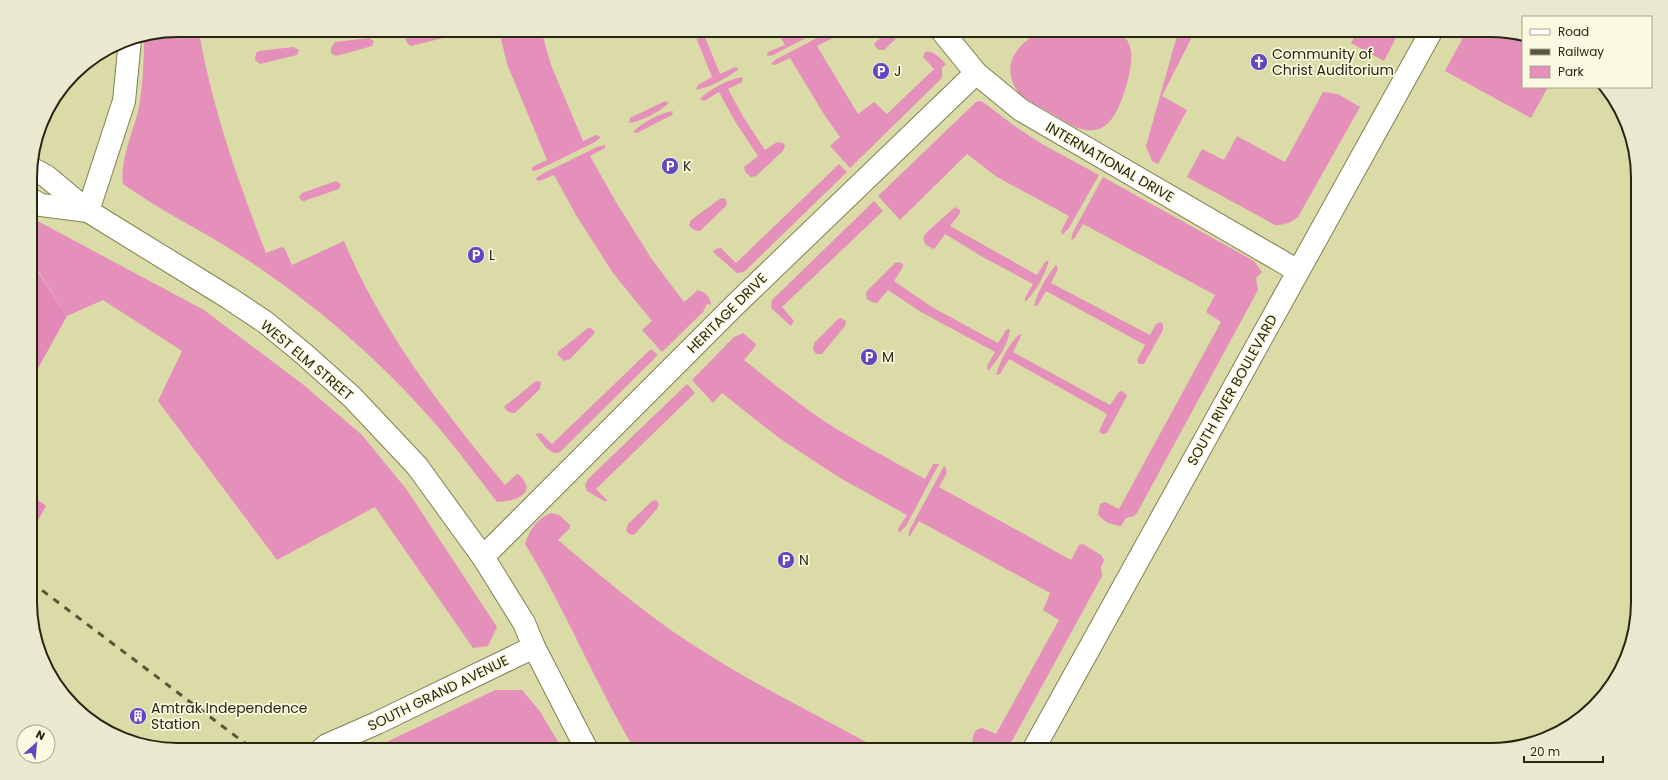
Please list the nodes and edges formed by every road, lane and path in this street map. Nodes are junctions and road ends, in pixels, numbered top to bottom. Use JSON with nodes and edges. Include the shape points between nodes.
{"nodes":[{"id":1,"x":947,"y":37,"type":"edge"},
{"id":2,"x":1428,"y":37,"type":"edge"},
{"id":3,"x":129,"y":46,"type":"edge"},
{"id":4,"x":976,"y":73,"type":"junction"},
{"id":5,"x":37,"y":172,"type":"edge"},
{"id":6,"x":37,"y":203,"type":"edge"},
{"id":7,"x":88,"y":211,"type":"junction"},
{"id":8,"x":1298,"y":272,"type":"junction"},
{"id":9,"x":483,"y":557,"type":"junction"},
{"id":10,"x":534,"y":648,"type":"junction"},
{"id":11,"x":332,"y":743,"type":"edge"},
{"id":12,"x":583,"y":743,"type":"edge"},
{"id":13,"x":1037,"y":743,"type":"edge"}],
"edges":[{"from":1,"to":4,"type":"street","name":"INTERNATIONAL DRIVE"},
{"from":2,"to":8,"type":"street","name":"SOUTH RIVER BOULEVARD"},
{"from":3,"to":7,"type":"street","via":[[124,101]]},
{"from":4,"to":8,"type":"street","name":"INTERNATIONAL DRIVE","via":[[1021,110]]},
{"from":4,"to":9,"type":"street","name":"HERITAGE DRIVE","via":[[737,303]]},
{"from":5,"to":7,"type":"street","name":"WEST ELM STREET"},
{"from":6,"to":7,"type":"street","name":"WEST ELM STREET"},
{"from":7,"to":9,"type":"street","name":"WEST ELM STREET","via":[[229,298],[304,354],[352,397],[417,466]]},
{"from":8,"to":13,"type":"street","name":"SOUTH RIVER BOULEVARD"},
{"from":9,"to":10,"type":"street","name":"WEST ELM STREET","via":[[524,623]]},
{"from":10,"to":11,"type":"street","name":"SOUTH GRAND AVENUE"},
{"from":10,"to":12,"type":"street","name":"WEST ELM STREET"}]}
